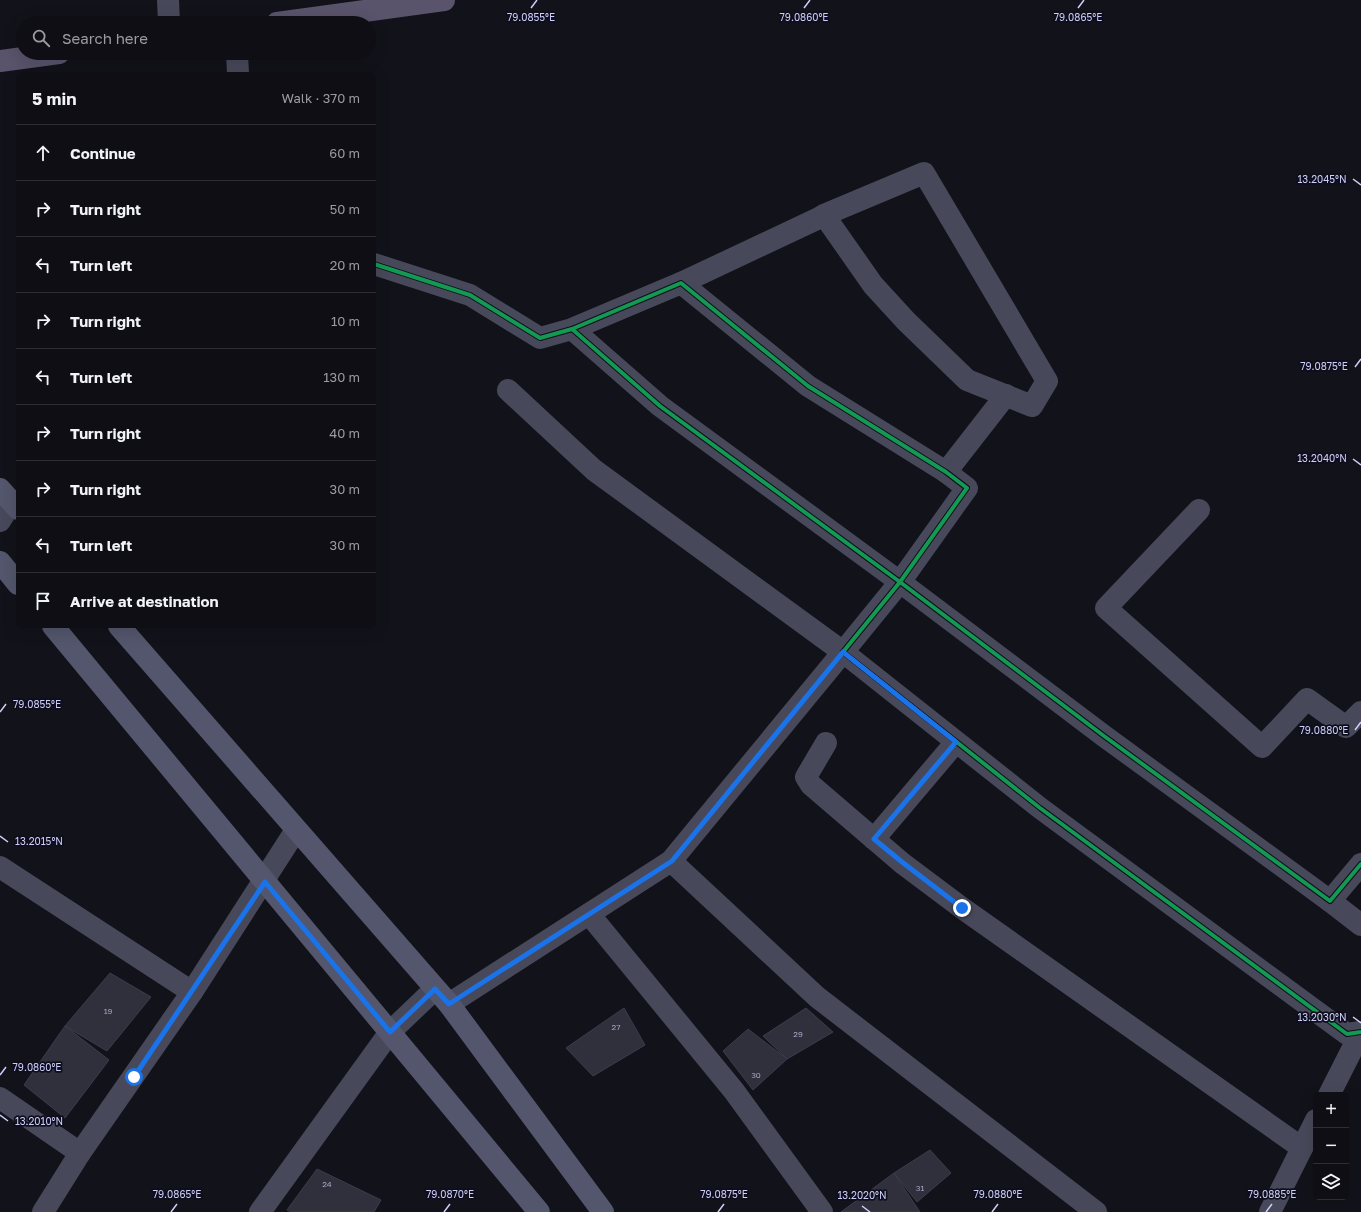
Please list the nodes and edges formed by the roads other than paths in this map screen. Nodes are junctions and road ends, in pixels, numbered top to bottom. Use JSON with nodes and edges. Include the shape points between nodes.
{"nodes":[{"id":1,"x":168,"y":0,"type":"edge"},
{"id":2,"x":444,"y":0,"type":"edge"},
{"id":3,"x":169,"y":16,"type":"edge"},
{"id":4,"x":328,"y":16,"type":"edge"},
{"id":5,"x":16,"y":59,"type":"edge"},
{"id":6,"x":237,"y":60,"type":"edge"},
{"id":7,"x":0,"y":61,"type":"edge"},
{"id":8,"x":238,"y":72,"type":"edge"},
{"id":9,"x":824,"y":215,"type":"junction"},
{"id":10,"x":376,"y":265,"type":"edge"},
{"id":11,"x":681,"y":283,"type":"junction"},
{"id":12,"x":572,"y":329,"type":"junction"},
{"id":13,"x":508,"y":390,"type":"dead end"},
{"id":14,"x":1006,"y":396,"type":"junction"},
{"id":15,"x":946,"y":472,"type":"junction"},
{"id":16,"x":10,"y":500,"type":"edge"},
{"id":17,"x":1199,"y":510,"type":"dead end"},
{"id":18,"x":0,"y":521,"type":"edge"},
{"id":19,"x":0,"y":562,"type":"edge"},
{"id":20,"x":16,"y":582,"type":"edge"},
{"id":21,"x":900,"y":582,"type":"junction"},
{"id":22,"x":55,"y":628,"type":"edge"},
{"id":23,"x":121,"y":628,"type":"edge"},
{"id":24,"x":843,"y":652,"type":"junction"},
{"id":25,"x":1361,"y":712,"type":"edge"},
{"id":26,"x":956,"y":742,"type":"junction"},
{"id":27,"x":826,"y":743,"type":"dead end"},
{"id":28,"x":296,"y":830,"type":"junction"},
{"id":29,"x":874,"y":839,"type":"junction"},
{"id":30,"x":672,"y":861,"type":"junction"},
{"id":31,"x":1361,"y":864,"type":"edge"},
{"id":32,"x":0,"y":867,"type":"edge"},
{"id":33,"x":265,"y":882,"type":"junction"},
{"id":34,"x":1330,"y":901,"type":"junction"},
{"id":35,"x":589,"y":914,"type":"junction"},
{"id":36,"x":1361,"y":926,"type":"edge"},
{"id":37,"x":192,"y":992,"type":"junction"},
{"id":38,"x":442,"y":996,"type":"junction"},
{"id":39,"x":390,"y":1032,"type":"junction"},
{"id":40,"x":1361,"y":1032,"type":"edge"},
{"id":41,"x":1331,"y":1092,"type":"edge"},
{"id":42,"x":0,"y":1098,"type":"edge"},
{"id":43,"x":1313,"y":1126,"type":"edge"},
{"id":44,"x":1302,"y":1148,"type":"junction"},
{"id":45,"x":80,"y":1153,"type":"junction"},
{"id":46,"x":43,"y":1212,"type":"edge"},
{"id":47,"x":260,"y":1212,"type":"edge"},
{"id":48,"x":539,"y":1212,"type":"edge"},
{"id":49,"x":603,"y":1212,"type":"edge"},
{"id":50,"x":822,"y":1212,"type":"edge"},
{"id":51,"x":1096,"y":1212,"type":"edge"},
{"id":52,"x":1270,"y":1212,"type":"edge"}],
"edges":[{"from":1,"to":3,"type":"street"},
{"from":2,"to":4,"type":"main road"},
{"from":5,"to":7,"type":"main road"},
{"from":6,"to":8,"type":"street"},
{"from":9,"to":11,"type":"street"},
{"from":9,"to":14,"type":"street","via":[[873,284],[906,321],[967,380]]},
{"from":9,"to":14,"type":"street","via":[[924,173],[1047,381],[1032,406]]},
{"from":10,"to":12,"type":"street","via":[[470,295],[540,338]]},
{"from":11,"to":12,"type":"street"},
{"from":11,"to":15,"type":"street","via":[[808,386]]},
{"from":12,"to":21,"type":"street","via":[[660,406]]},
{"from":13,"to":24,"type":"street","via":[[594,470]]},
{"from":14,"to":15,"type":"street"},
{"from":15,"to":21,"type":"street","via":[[967,488]]},
{"from":16,"to":18,"type":"street"},
{"from":17,"to":25,"type":"street","via":[[1106,608],[1262,746],[1307,699],[1346,727]]},
{"from":19,"to":20,"type":"street"},
{"from":21,"to":24,"type":"street"},
{"from":21,"to":34,"type":"street","via":[[1104,736]]},
{"from":22,"to":33,"type":"street"},
{"from":23,"to":28,"type":"street"},
{"from":24,"to":26,"type":"street"},
{"from":24,"to":30,"type":"street"},
{"from":26,"to":29,"type":"street"},
{"from":26,"to":40,"type":"street","via":[[1040,808],[1347,1034]]},
{"from":27,"to":29,"type":"street","via":[[806,777],[811,785]]},
{"from":28,"to":33,"type":"street"},
{"from":28,"to":38,"type":"street"},
{"from":29,"to":44,"type":"street","via":[[962,908]]},
{"from":30,"to":35,"type":"street"},
{"from":30,"to":51,"type":"street","via":[[817,997]]},
{"from":31,"to":34,"type":"street"},
{"from":32,"to":37,"type":"street"},
{"from":33,"to":37,"type":"street"},
{"from":33,"to":39,"type":"street"},
{"from":34,"to":36,"type":"street"},
{"from":35,"to":38,"type":"street"},
{"from":35,"to":50,"type":"street","via":[[734,1091]]},
{"from":37,"to":45,"type":"street"},
{"from":38,"to":39,"type":"street"},
{"from":38,"to":49,"type":"street"},
{"from":39,"to":47,"type":"street"},
{"from":39,"to":48,"type":"street"},
{"from":40,"to":41,"type":"street"},
{"from":42,"to":45,"type":"street"},
{"from":43,"to":44,"type":"street"},
{"from":44,"to":52,"type":"street"},
{"from":45,"to":46,"type":"street"}]}
